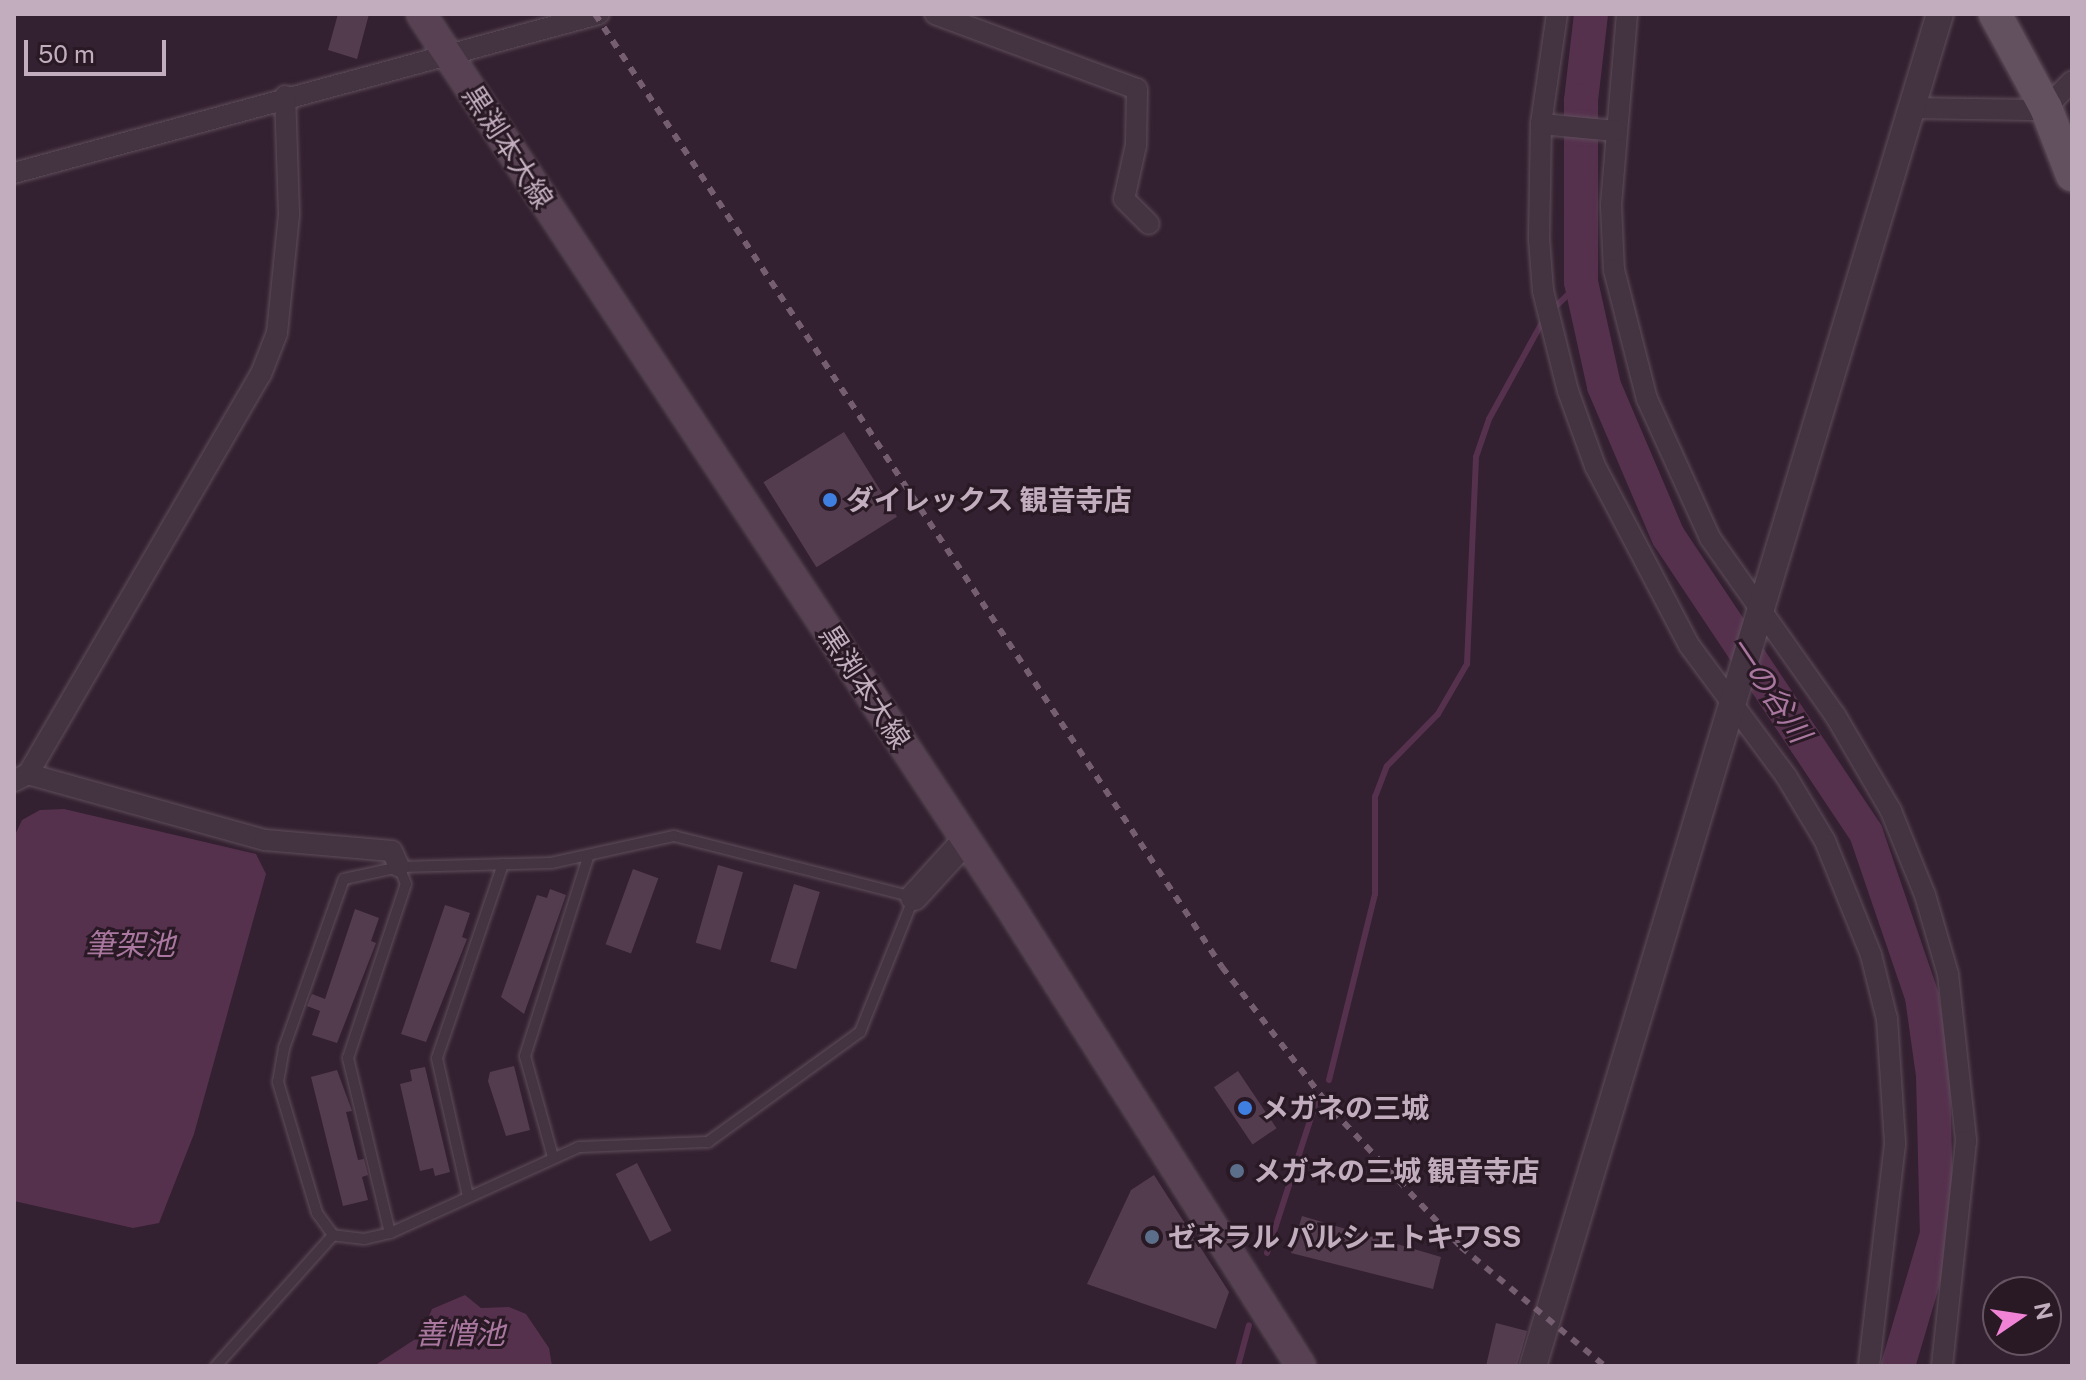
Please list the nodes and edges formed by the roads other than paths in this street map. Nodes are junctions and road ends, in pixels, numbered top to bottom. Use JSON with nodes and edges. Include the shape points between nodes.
{"nodes":[{"id":1,"x":421,"y":14,"type":"edge"},
{"id":2,"x":599,"y":14,"type":"edge"},
{"id":3,"x":935,"y":14,"type":"edge"},
{"id":4,"x":1557,"y":14,"type":"edge"},
{"id":5,"x":1627,"y":14,"type":"edge"},
{"id":6,"x":1940,"y":14,"type":"edge"},
{"id":7,"x":1995,"y":14,"type":"edge"},
{"id":8,"x":446,"y":53,"type":"junction"},
{"id":9,"x":2072,"y":81,"type":"edge"},
{"id":10,"x":285,"y":96,"type":"junction"},
{"id":11,"x":1911,"y":108,"type":"junction"},
{"id":12,"x":2046,"y":108,"type":"junction"},
{"id":13,"x":1541,"y":124,"type":"junction"},
{"id":14,"x":1616,"y":131,"type":"junction"},
{"id":15,"x":14,"y":173,"type":"edge"},
{"id":16,"x":2072,"y":175,"type":"edge"},
{"id":17,"x":1149,"y":224,"type":"dead end"},
{"id":18,"x":1762,"y":608,"type":"junction"},
{"id":19,"x":1733,"y":707,"type":"junction"},
{"id":20,"x":21,"y":777,"type":"edge"},
{"id":21,"x":966,"y":840,"type":"junction"},
{"id":22,"x":588,"y":857,"type":"junction"},
{"id":23,"x":503,"y":864,"type":"junction"},
{"id":24,"x":399,"y":867,"type":"junction"},
{"id":25,"x":914,"y":897,"type":"junction"},
{"id":26,"x":553,"y":1157,"type":"junction"},
{"id":27,"x":468,"y":1196,"type":"junction"},
{"id":28,"x":390,"y":1233,"type":"junction"},
{"id":29,"x":333,"y":1235,"type":"junction"},
{"id":30,"x":216,"y":1366,"type":"edge"},
{"id":31,"x":1301,"y":1366,"type":"edge"},
{"id":32,"x":1533,"y":1366,"type":"edge"},
{"id":33,"x":1869,"y":1366,"type":"edge"},
{"id":34,"x":1942,"y":1366,"type":"edge"}],
"edges":[{"from":1,"to":8,"type":"main road","name":"黒渕本大線"},
{"from":2,"to":8,"type":"street"},
{"from":3,"to":17,"type":"street","via":[[1137,89],[1136,145],[1124,199]]},
{"from":4,"to":13,"type":"street"},
{"from":5,"to":14,"type":"street"},
{"from":6,"to":11,"type":"street"},
{"from":7,"to":12,"type":"main road"},
{"from":8,"to":10,"type":"street"},
{"from":8,"to":21,"type":"main road","name":"黒渕本大線"},
{"from":9,"to":12,"type":"street"},
{"from":10,"to":15,"type":"street"},
{"from":10,"to":20,"type":"street","via":[[289,214],[277,333],[261,374]]},
{"from":11,"to":12,"type":"street"},
{"from":11,"to":18,"type":"street"},
{"from":12,"to":16,"type":"main road"},
{"from":13,"to":14,"type":"street"},
{"from":13,"to":19,"type":"street","via":[[1543,291],[1595,466],[1682,633]]},
{"from":14,"to":18,"type":"street","via":[[1614,270],[1647,399],[1710,538]]},
{"from":18,"to":19,"type":"street"},
{"from":18,"to":34,"type":"street","via":[[1891,811],[1925,895],[1948,974],[1966,1141]]},
{"from":19,"to":32,"type":"street"},
{"from":19,"to":33,"type":"street","via":[[1786,776],[1825,841],[1871,955],[1887,1019],[1895,1144]]},
{"from":20,"to":24,"type":"street","via":[[265,840],[392,851]]},
{"from":21,"to":25,"type":"street"},
{"from":21,"to":31,"type":"main road","name":"黒渕本大線"},
{"from":22,"to":23,"type":"lane"},
{"from":22,"to":25,"type":"lane","via":[[674,836],[700,839]]},
{"from":22,"to":26,"type":"lane","via":[[525,1056]]},
{"from":23,"to":24,"type":"lane"},
{"from":23,"to":27,"type":"lane","via":[[437,1058]]},
{"from":24,"to":28,"type":"lane","via":[[406,884],[348,1058]]},
{"from":24,"to":29,"type":"lane","via":[[344,879],[284,1048],[278,1082],[283,1112],[317,1213]]},
{"from":25,"to":26,"type":"lane","via":[[860,1032],[797,1073],[731,1131],[694,1144],[607,1144]]},
{"from":26,"to":27,"type":"lane"},
{"from":27,"to":28,"type":"lane"},
{"from":28,"to":29,"type":"lane","via":[[364,1239]]},
{"from":29,"to":30,"type":"lane"}]}
